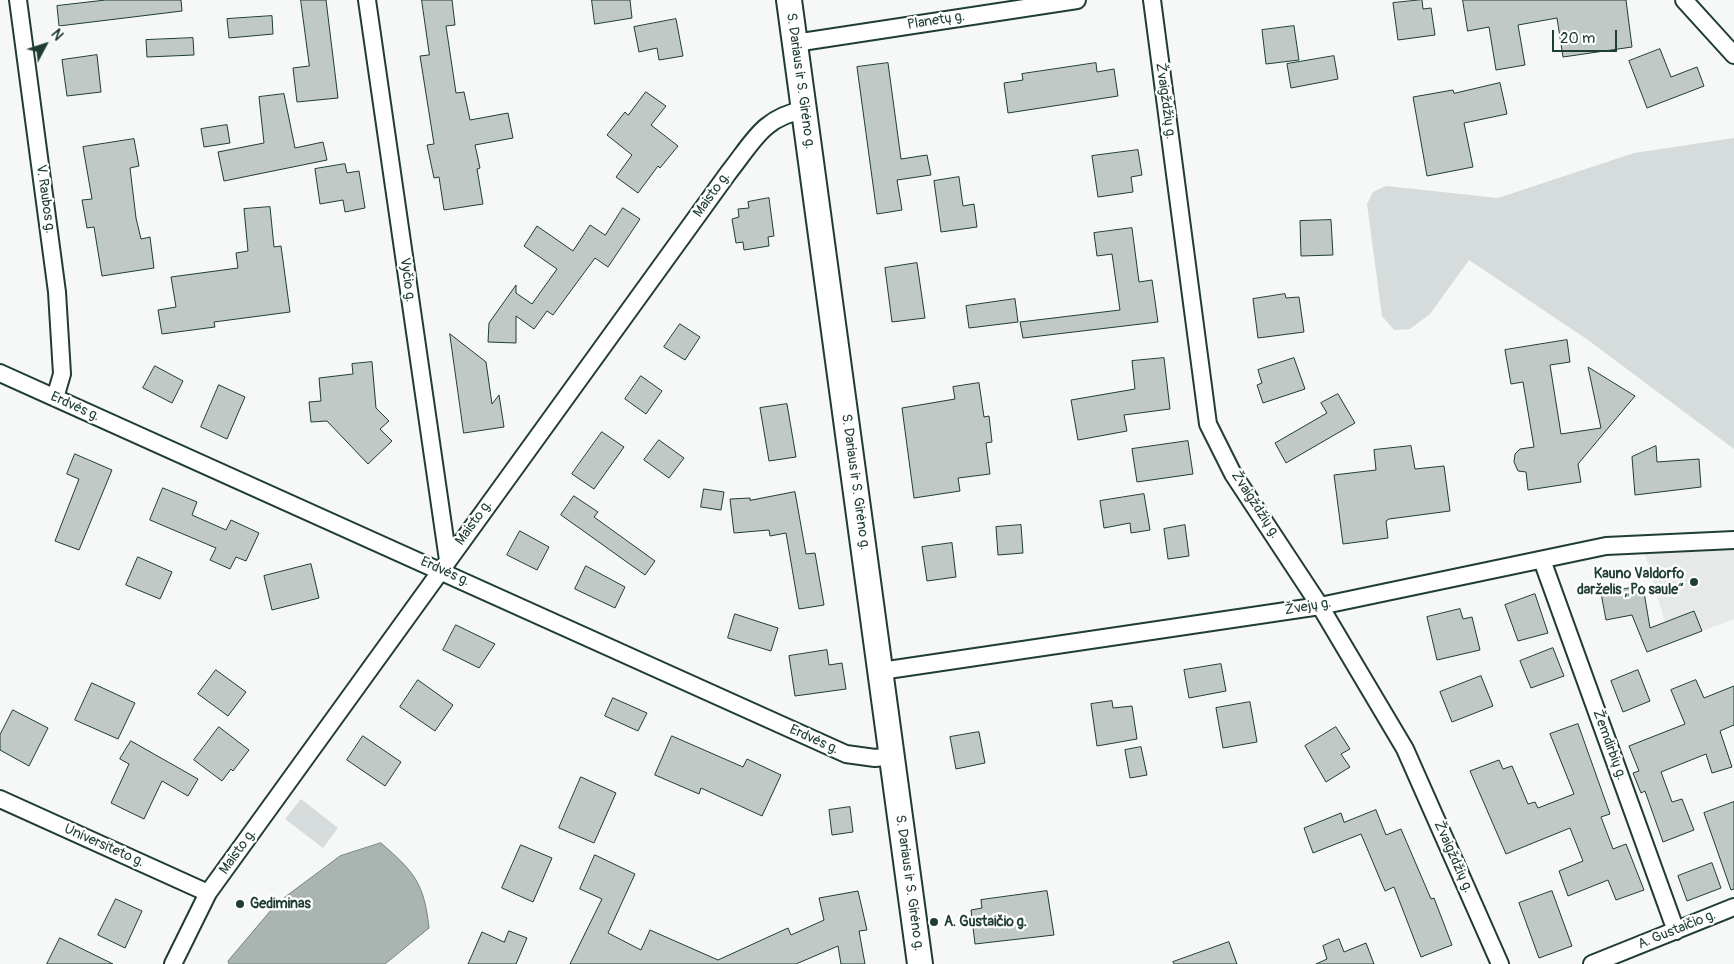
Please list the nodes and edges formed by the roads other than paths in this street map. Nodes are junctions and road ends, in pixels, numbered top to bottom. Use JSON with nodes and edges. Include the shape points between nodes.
{"nodes":[{"id":1,"x":18,"y":0,"type":"edge"},
{"id":2,"x":367,"y":0,"type":"edge"},
{"id":3,"x":789,"y":0,"type":"edge"},
{"id":4,"x":1077,"y":0,"type":"edge"},
{"id":5,"x":1152,"y":0,"type":"edge"},
{"id":6,"x":1684,"y":0,"type":"edge"},
{"id":7,"x":795,"y":42,"type":"junction"},
{"id":8,"x":1734,"y":55,"type":"edge"},
{"id":9,"x":804,"y":110,"type":"junction"},
{"id":10,"x":0,"y":373,"type":"edge"},
{"id":11,"x":56,"y":398,"type":"junction"},
{"id":12,"x":1734,"y":540,"type":"edge"},
{"id":13,"x":1542,"y":560,"type":"junction"},
{"id":14,"x":444,"y":565,"type":"junction"},
{"id":15,"x":1320,"y":606,"type":"junction"},
{"id":16,"x":881,"y":671,"type":"junction"},
{"id":17,"x":892,"y":756,"type":"junction"},
{"id":18,"x":0,"y":799,"type":"edge"},
{"id":19,"x":208,"y":893,"type":"junction"},
{"id":20,"x":1734,"y":907,"type":"edge"},
{"id":21,"x":1676,"y":931,"type":"junction"},
{"id":22,"x":176,"y":958,"type":"edge"},
{"id":23,"x":190,"y":964,"type":"edge"},
{"id":24,"x":920,"y":964,"type":"edge"},
{"id":25,"x":1500,"y":964,"type":"edge"},
{"id":26,"x":1592,"y":964,"type":"edge"}],
"edges":[{"from":1,"to":11,"type":"street","name":"V. Raubos g.","via":[[57,292],[62,374]]},
{"from":2,"to":14,"type":"street","name":"Vyčio g."},
{"from":3,"to":7,"type":"street","name":"S. Dariaus ir S. Girėno g."},
{"from":4,"to":7,"type":"street","name":"Planetų g."},
{"from":5,"to":15,"type":"street","name":"Žvaigždžių g.","via":[[1208,424],[1233,474]]},
{"from":6,"to":8,"type":"street"},
{"from":7,"to":9,"type":"street","name":"S. Dariaus ir S. Girėno g."},
{"from":9,"to":14,"type":"street","name":"Maisto g.","via":[[779,116],[767,124],[729,172]]},
{"from":9,"to":16,"type":"street","name":"S. Dariaus ir S. Girėno g."},
{"from":10,"to":11,"type":"street","name":"Erdvės g."},
{"from":11,"to":14,"type":"street","name":"Erdvės g."},
{"from":12,"to":13,"type":"street","name":"Žvejų g.","via":[[1606,546]]},
{"from":13,"to":15,"type":"street","name":"Žvejų g."},
{"from":13,"to":21,"type":"street","name":"Žemdirbių g."},
{"from":14,"to":17,"type":"street","name":"Erdvės g.","via":[[846,754],[875,758]]},
{"from":14,"to":19,"type":"street","name":"Maisto g."},
{"from":15,"to":16,"type":"street","name":"Žvejų g."},
{"from":15,"to":25,"type":"street","name":"Žvaigždžių g.","via":[[1405,749]]},
{"from":16,"to":17,"type":"street","name":"S. Dariaus ir S. Girėno g."},
{"from":17,"to":24,"type":"street","name":"S. Dariaus ir S. Girėno g."},
{"from":18,"to":19,"type":"street","name":"Universiteto g."},
{"from":19,"to":22,"type":"street","name":"Maisto g."},
{"from":20,"to":21,"type":"street","name":"A. Gustaičio g."},
{"from":21,"to":26,"type":"street","name":"A. Gustaičio g."},
{"from":22,"to":23,"type":"street"}]}
